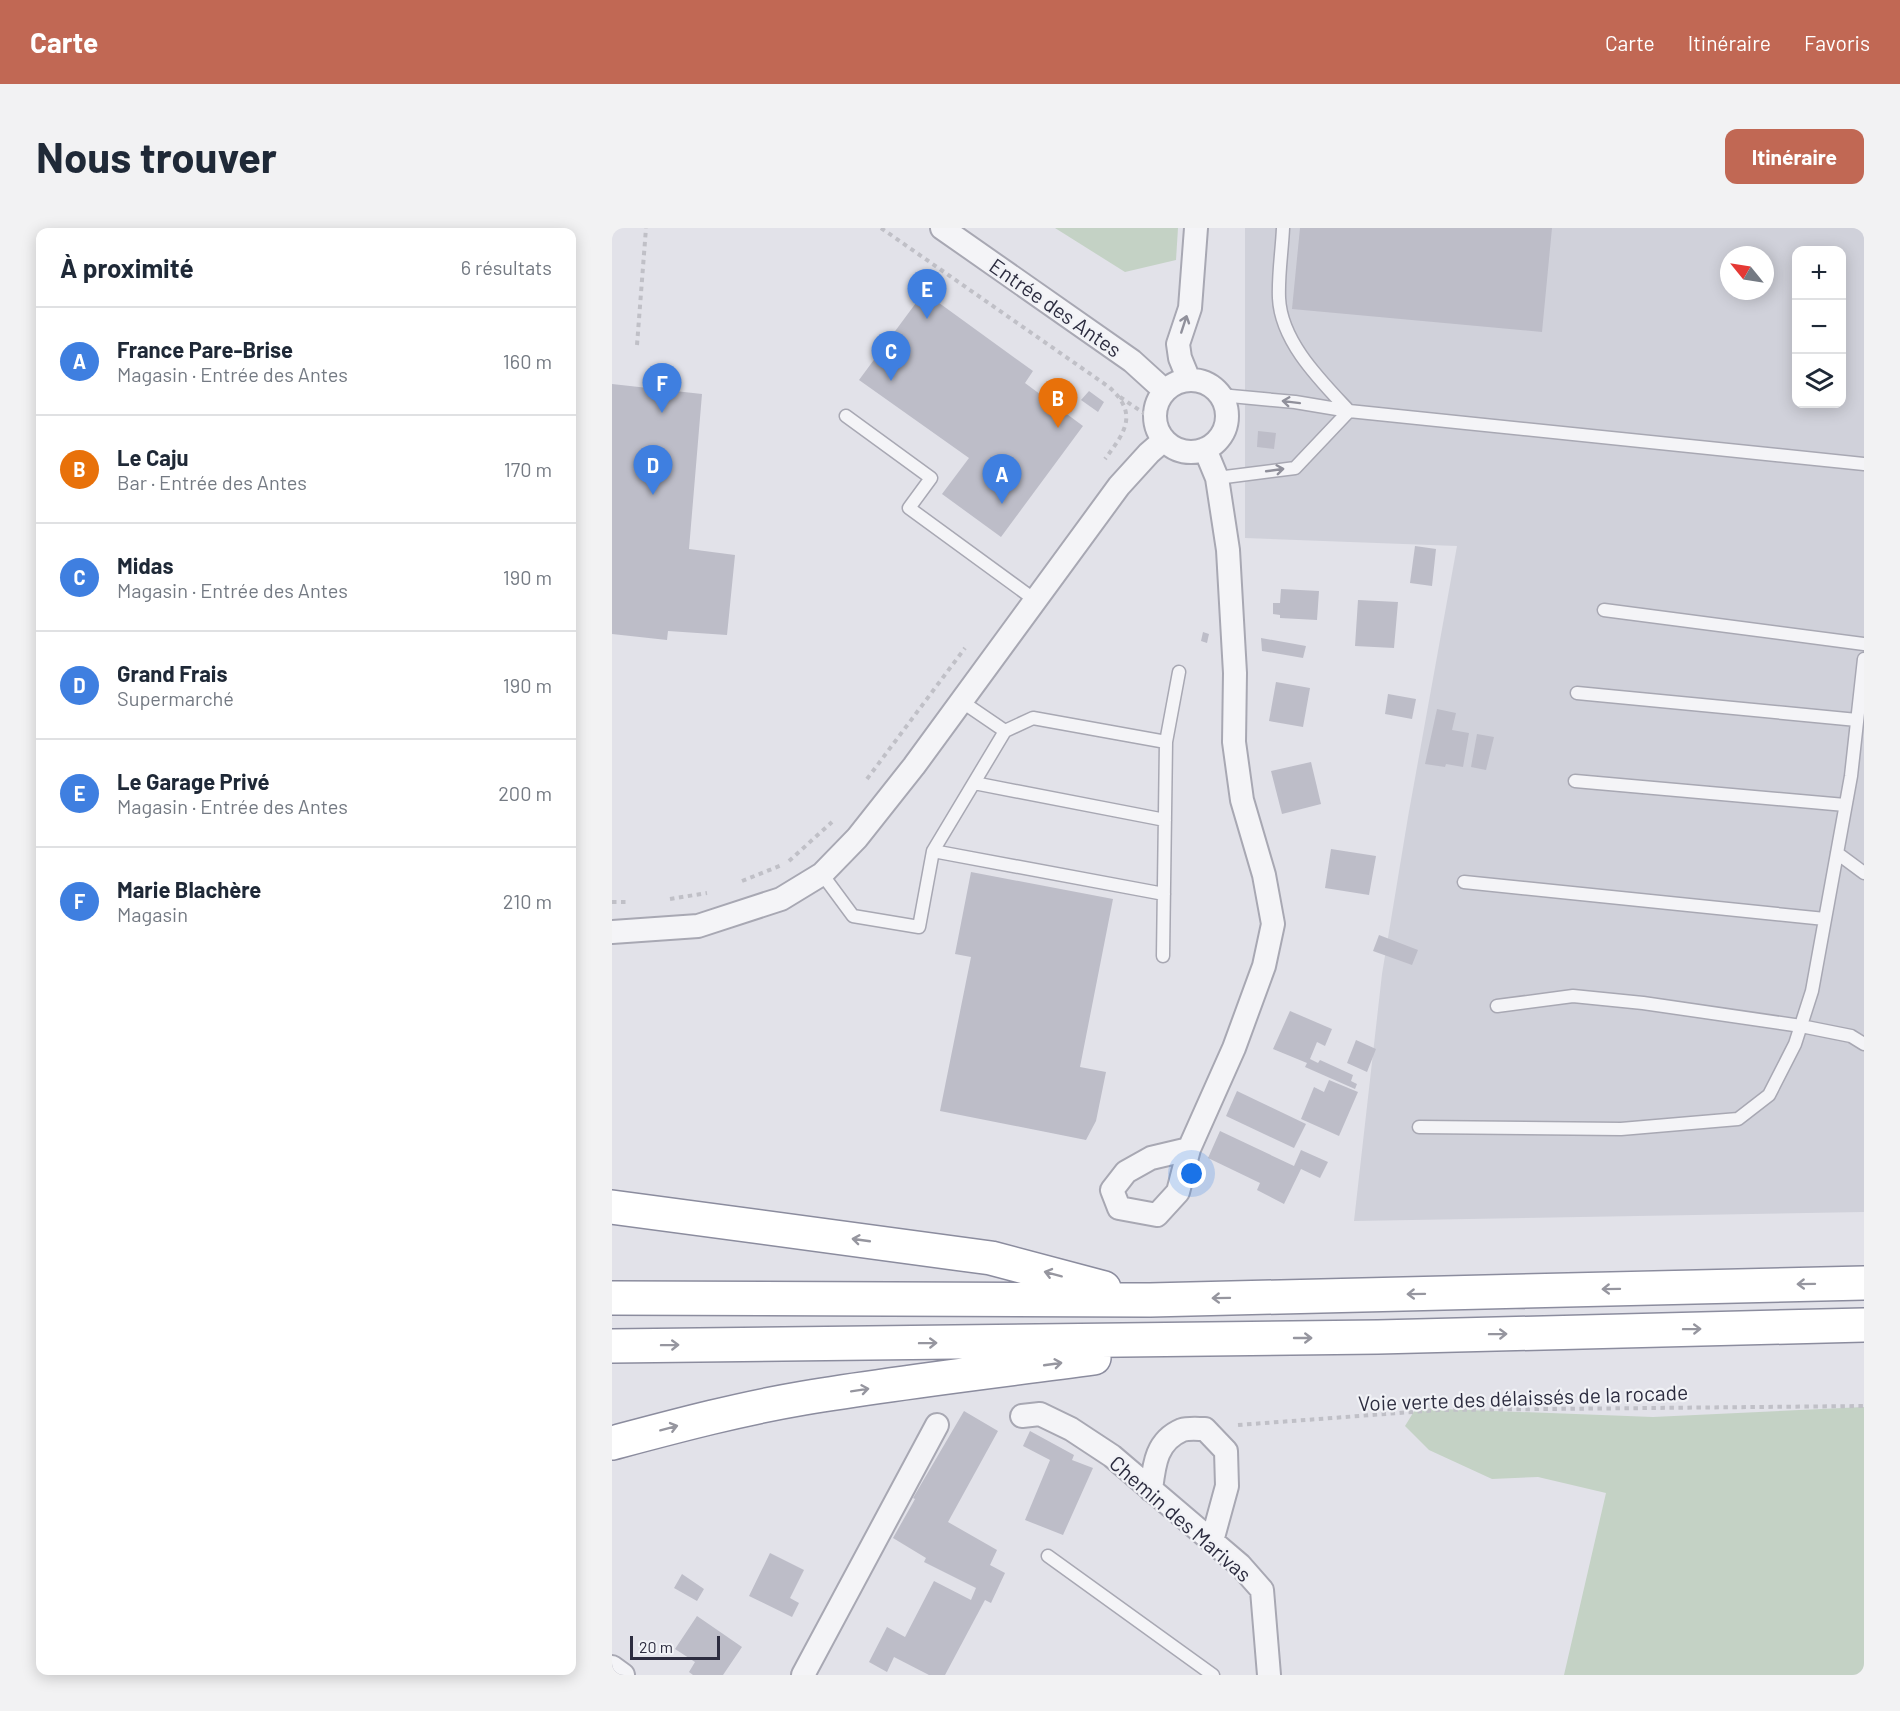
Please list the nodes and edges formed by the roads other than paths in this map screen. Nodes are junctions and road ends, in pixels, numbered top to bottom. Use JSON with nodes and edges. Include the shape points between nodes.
{"nodes":[{"id":1,"x":942,"y":228,"type":"edge"},
{"id":2,"x":1196,"y":228,"type":"edge"},
{"id":3,"x":1283,"y":228,"type":"edge"},
{"id":4,"x":1189,"y":380,"type":"junction"},
{"id":5,"x":1165,"y":391,"type":"junction"},
{"id":6,"x":1220,"y":395,"type":"junction"},
{"id":7,"x":1349,"y":411,"type":"junction"},
{"id":8,"x":846,"y":416,"type":"dead end"},
{"id":9,"x":1159,"y":431,"type":"junction"},
{"id":10,"x":1205,"y":449,"type":"junction"},
{"id":11,"x":1864,"y":464,"type":"edge"},
{"id":12,"x":1217,"y":478,"type":"junction"},
{"id":13,"x":1035,"y":600,"type":"junction"},
{"id":14,"x":1604,"y":610,"type":"dead end"},
{"id":15,"x":1864,"y":645,"type":"edge"},
{"id":16,"x":1864,"y":659,"type":"edge"},
{"id":17,"x":1179,"y":672,"type":"dead end"},
{"id":18,"x":1577,"y":693,"type":"dead end"},
{"id":19,"x":1862,"y":699,"type":"edge"},
{"id":20,"x":961,"y":701,"type":"junction"},
{"id":21,"x":1857,"y":720,"type":"junction"},
{"id":22,"x":1005,"y":731,"type":"junction"},
{"id":23,"x":1166,"y":742,"type":"junction"},
{"id":24,"x":1575,"y":781,"type":"dead end"},
{"id":25,"x":974,"y":783,"type":"junction"},
{"id":26,"x":1845,"y":805,"type":"junction"},
{"id":27,"x":1165,"y":820,"type":"junction"},
{"id":28,"x":933,"y":851,"type":"junction"},
{"id":29,"x":1837,"y":853,"type":"junction"},
{"id":30,"x":1864,"y":873,"type":"edge"},
{"id":31,"x":822,"y":874,"type":"junction"},
{"id":32,"x":1464,"y":882,"type":"dead end"},
{"id":33,"x":1164,"y":894,"type":"junction"},
{"id":34,"x":1825,"y":919,"type":"junction"},
{"id":35,"x":612,"y":932,"type":"edge"},
{"id":36,"x":1163,"y":956,"type":"dead end"},
{"id":37,"x":1497,"y":1006,"type":"dead end"},
{"id":38,"x":1801,"y":1026,"type":"junction"},
{"id":39,"x":1864,"y":1044,"type":"edge"},
{"id":40,"x":1419,"y":1127,"type":"dead end"},
{"id":41,"x":1189,"y":1149,"type":"dead end"},
{"id":42,"x":612,"y":1207,"type":"edge"},
{"id":43,"x":1864,"y":1283,"type":"edge"},
{"id":44,"x":612,"y":1298,"type":"edge"},
{"id":45,"x":1150,"y":1300,"type":"junction"},
{"id":46,"x":1864,"y":1325,"type":"edge"},
{"id":47,"x":1244,"y":1338,"type":"junction"},
{"id":48,"x":612,"y":1346,"type":"edge"},
{"id":49,"x":1022,"y":1416,"type":"dead end"},
{"id":50,"x":937,"y":1425,"type":"dead end"},
{"id":51,"x":612,"y":1443,"type":"edge"},
{"id":52,"x":1151,"y":1490,"type":"junction"},
{"id":53,"x":1212,"y":1542,"type":"junction"},
{"id":54,"x":1048,"y":1556,"type":"dead end"},
{"id":55,"x":612,"y":1666,"type":"edge"},
{"id":56,"x":622,"y":1675,"type":"edge"},
{"id":57,"x":803,"y":1675,"type":"edge"},
{"id":58,"x":1213,"y":1675,"type":"edge"},
{"id":59,"x":1269,"y":1675,"type":"edge"}],
"edges":[{"from":1,"to":5,"type":"street","name":"Entrée des Antes","via":[[1132,361]]},
{"from":4,"to":2,"type":"street","one_way":true,"via":[[1178,344],[1190,308]]},
{"from":3,"to":7,"type":"lane","via":[[1279,300],[1289,337],[1315,374]]},
{"from":4,"to":5,"type":"street"},
{"from":4,"to":6,"type":"street","via":[[1201,381]]},
{"from":5,"to":9,"type":"street","via":[[1155,410]]},
{"from":7,"to":6,"type":"lane","one_way":true},
{"from":6,"to":10,"type":"street","via":[[1227,421],[1220,438]]},
{"from":7,"to":11,"type":"lane"},
{"from":12,"to":7,"type":"lane","one_way":true,"via":[[1295,468]]},
{"from":8,"to":13,"type":"lane","via":[[931,478],[909,508]]},
{"from":9,"to":10,"type":"street","via":[[1181,451]]},
{"from":9,"to":13,"type":"street","via":[[1149,453],[1119,486]]},
{"from":10,"to":12,"type":"street"},
{"from":12,"to":41,"type":"street","via":[[1229,561],[1234,742],[1242,800],[1264,875],[1273,924],[1264,966],[1234,1048]]},
{"from":13,"to":20,"type":"street"},
{"from":14,"to":15,"type":"lane"},
{"from":16,"to":19,"type":"lane"},
{"from":17,"to":23,"type":"lane"},
{"from":18,"to":21,"type":"lane"},
{"from":19,"to":21,"type":"lane"},
{"from":20,"to":22,"type":"lane"},
{"from":20,"to":31,"type":"street","via":[[857,838]]},
{"from":21,"to":26,"type":"lane"},
{"from":22,"to":23,"type":"lane","via":[[1033,718]]},
{"from":22,"to":25,"type":"lane"},
{"from":23,"to":27,"type":"lane"},
{"from":24,"to":26,"type":"lane"},
{"from":25,"to":27,"type":"lane"},
{"from":25,"to":28,"type":"lane"},
{"from":26,"to":29,"type":"lane"},
{"from":27,"to":33,"type":"lane"},
{"from":28,"to":31,"type":"lane","via":[[919,927],[853,916]]},
{"from":28,"to":33,"type":"lane"},
{"from":29,"to":30,"type":"lane"},
{"from":29,"to":34,"type":"lane"},
{"from":31,"to":35,"type":"street","via":[[781,899],[698,926]]},
{"from":32,"to":34,"type":"lane"},
{"from":33,"to":36,"type":"lane"},
{"from":34,"to":38,"type":"lane","via":[[1812,991]]},
{"from":37,"to":38,"type":"lane","via":[[1573,996]]},
{"from":38,"to":39,"type":"lane","via":[[1851,1036]]},
{"from":38,"to":40,"type":"lane","via":[[1769,1095],[1738,1119],[1621,1129]]},
{"from":45,"to":42,"type":"highway","one_way":true,"via":[[991,1258]]},
{"from":43,"to":45,"type":"highway","one_way":true},
{"from":44,"to":45,"type":"highway"},
{"from":47,"to":46,"type":"highway","one_way":true},
{"from":48,"to":47,"type":"highway","one_way":true},
{"from":51,"to":47,"type":"highway","one_way":true,"via":[[705,1418],[886,1385]]},
{"from":49,"to":52,"type":"street","name":"Chemin des Marivas","via":[[1040,1414],[1071,1429],[1112,1456]]},
{"from":50,"to":57,"type":"street"},
{"from":52,"to":53,"type":"street","name":"Chemin des Marivas"},
{"from":52,"to":53,"type":"street","via":[[1154,1461],[1167,1440],[1183,1429],[1205,1429],[1226,1451],[1227,1486]]},
{"from":53,"to":59,"type":"street","name":"Chemin des Marivas","via":[[1262,1590]]},
{"from":54,"to":58,"type":"lane"},
{"from":55,"to":56,"type":"street"}]}
